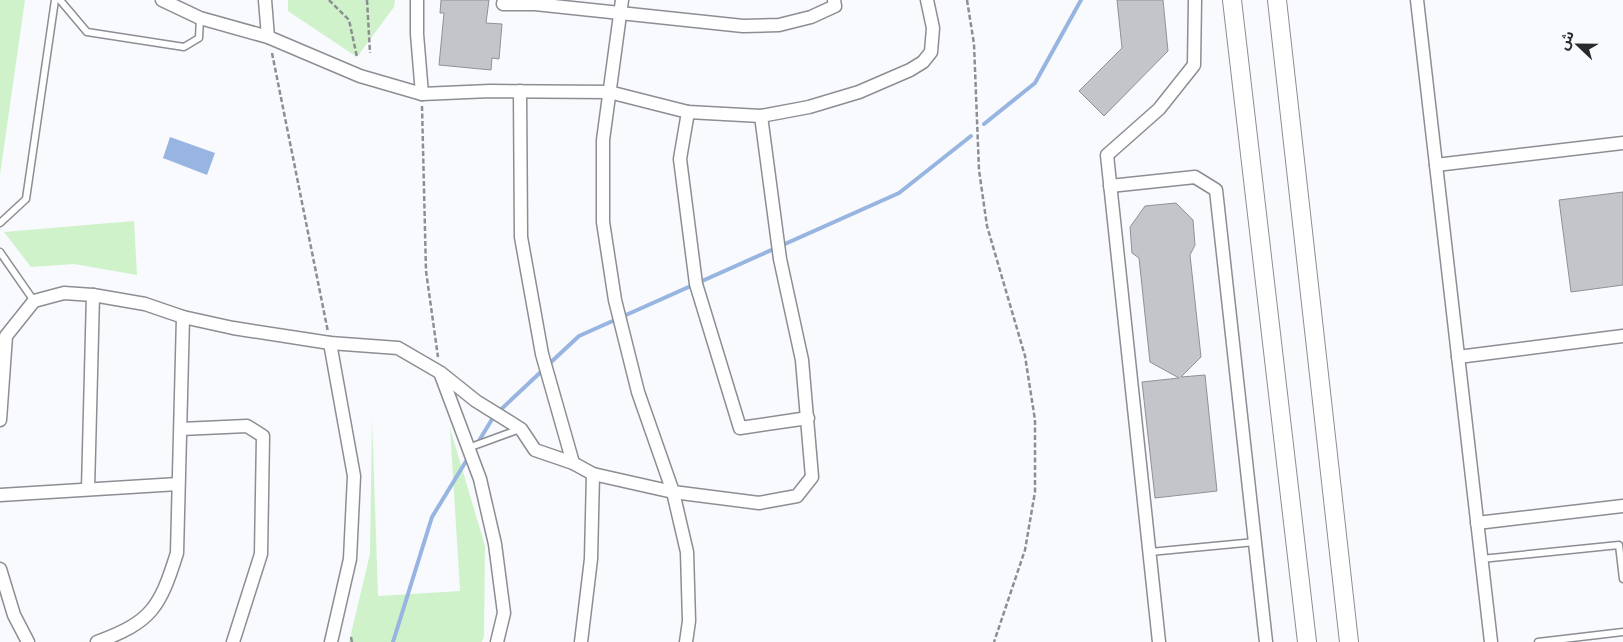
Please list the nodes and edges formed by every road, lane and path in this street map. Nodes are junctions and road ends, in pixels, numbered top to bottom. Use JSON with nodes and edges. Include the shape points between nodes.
{"nodes":[{"id":1,"x":55,"y":0,"type":"edge"},
{"id":2,"x":60,"y":0,"type":"edge"},
{"id":3,"x":164,"y":0,"type":"edge"},
{"id":4,"x":265,"y":0,"type":"edge"},
{"id":5,"x":329,"y":0,"type":"edge"},
{"id":6,"x":368,"y":0,"type":"edge"},
{"id":7,"x":418,"y":0,"type":"edge"},
{"id":8,"x":504,"y":0,"type":"edge"},
{"id":9,"x":834,"y":0,"type":"edge"},
{"id":10,"x":927,"y":0,"type":"edge"},
{"id":11,"x":968,"y":0,"type":"edge"},
{"id":12,"x":1195,"y":0,"type":"edge"},
{"id":13,"x":1232,"y":0,"type":"edge"},
{"id":14,"x":1276,"y":0,"type":"edge"},
{"id":15,"x":1416,"y":0,"type":"edge"},
{"id":16,"x":535,"y":2,"type":"edge"},
{"id":17,"x":621,"y":6,"type":"edge"},
{"id":18,"x":200,"y":18,"type":"junction"},
{"id":19,"x":268,"y":37,"type":"junction"},
{"id":20,"x":370,"y":53,"type":"dead end"},
{"id":21,"x":357,"y":56,"type":"dead end"},
{"id":22,"x":520,"y":91,"type":"junction"},
{"id":23,"x":609,"y":92,"type":"junction"},
{"id":24,"x":422,"y":94,"type":"junction"},
{"id":25,"x":688,"y":112,"type":"junction"},
{"id":26,"x":761,"y":116,"type":"junction"},
{"id":27,"x":1623,"y":143,"type":"edge"},
{"id":28,"x":1436,"y":165,"type":"junction"},
{"id":29,"x":1110,"y":186,"type":"junction"},
{"id":30,"x":0,"y":223,"type":"edge"},
{"id":31,"x":0,"y":252,"type":"edge"},
{"id":32,"x":93,"y":295,"type":"junction"},
{"id":33,"x":34,"y":301,"type":"junction"},
{"id":34,"x":183,"y":317,"type":"junction"},
{"id":35,"x":1623,"y":336,"type":"edge"},
{"id":36,"x":330,"y":343,"type":"junction"},
{"id":37,"x":1458,"y":356,"type":"junction"},
{"id":38,"x":441,"y":373,"type":"junction"},
{"id":39,"x":808,"y":418,"type":"junction"},
{"id":40,"x":0,"y":420,"type":"edge"},
{"id":41,"x":181,"y":429,"type":"junction"},
{"id":42,"x":521,"y":429,"type":"junction"},
{"id":43,"x":468,"y":448,"type":"junction"},
{"id":44,"x":573,"y":463,"type":"junction"},
{"id":45,"x":594,"y":474,"type":"junction"},
{"id":46,"x":178,"y":484,"type":"junction"},
{"id":47,"x":88,"y":489,"type":"junction"},
{"id":48,"x":673,"y":492,"type":"junction"},
{"id":49,"x":0,"y":495,"type":"edge"},
{"id":50,"x":1623,"y":506,"type":"edge"},
{"id":51,"x":1477,"y":523,"type":"junction"},
{"id":52,"x":1255,"y":542,"type":"junction"},
{"id":53,"x":1150,"y":552,"type":"junction"},
{"id":54,"x":1482,"y":559,"type":"junction"},
{"id":55,"x":0,"y":569,"type":"edge"},
{"id":56,"x":1623,"y":579,"type":"edge"},
{"id":57,"x":1623,"y":632,"type":"edge"},
{"id":58,"x":351,"y":637,"type":"dead end"},
{"id":59,"x":28,"y":642,"type":"edge"},
{"id":60,"x":97,"y":642,"type":"edge"},
{"id":61,"x":233,"y":642,"type":"edge"},
{"id":62,"x":331,"y":642,"type":"edge"},
{"id":63,"x":352,"y":642,"type":"edge"},
{"id":64,"x":497,"y":642,"type":"edge"},
{"id":65,"x":581,"y":642,"type":"edge"},
{"id":66,"x":686,"y":642,"type":"edge"},
{"id":67,"x":994,"y":642,"type":"edge"},
{"id":68,"x":1159,"y":642,"type":"edge"},
{"id":69,"x":1266,"y":642,"type":"edge"},
{"id":70,"x":1307,"y":642,"type":"edge"},
{"id":71,"x":1349,"y":642,"type":"edge"},
{"id":72,"x":1491,"y":642,"type":"edge"},
{"id":73,"x":1538,"y":642,"type":"edge"}],
"edges":[{"from":1,"to":30,"type":"lane","via":[[26,199]]},
{"from":2,"to":18,"type":"lane","via":[[87,32],[162,45],[184,47],[199,38]]},
{"from":3,"to":18,"type":"street"},
{"from":4,"to":19,"type":"street"},
{"from":5,"to":21,"type":"path","via":[[349,20]]},
{"from":6,"to":20,"type":"path"},
{"from":7,"to":24,"type":"street"},
{"from":8,"to":16,"type":"street","via":[[503,4]]},
{"from":9,"to":17,"type":"street","via":[[835,6],[811,17],[779,25],[743,26]]},
{"from":10,"to":26,"type":"street","via":[[933,28],[931,52],[924,62],[859,92],[809,107]]},
{"from":11,"to":67,"type":"path","via":[[974,44],[979,170],[987,226],[1025,356],[1035,420],[1035,492],[1026,540]]},
{"from":12,"to":29,"type":"street","via":[[1194,65],[1159,109],[1107,155]]},
{"from":13,"to":70,"type":"main road"},
{"from":14,"to":71,"type":"main road"},
{"from":15,"to":28,"type":"street"},
{"from":16,"to":17,"type":"street"},
{"from":17,"to":23,"type":"street"},
{"from":18,"to":19,"type":"street"},
{"from":19,"to":24,"type":"street","via":[[360,76]]},
{"from":19,"to":36,"type":"path"},
{"from":22,"to":23,"type":"street"},
{"from":22,"to":24,"type":"street"},
{"from":22,"to":44,"type":"street","via":[[521,237],[542,354]]},
{"from":23,"to":25,"type":"street"},
{"from":23,"to":48,"type":"street","via":[[603,140],[603,222],[615,300],[638,392]]},
{"from":24,"to":38,"type":"path","via":[[426,271]]},
{"from":25,"to":26,"type":"street"},
{"from":25,"to":39,"type":"street","via":[[680,159],[696,284],[740,428]]},
{"from":26,"to":39,"type":"street","via":[[780,259],[802,360]]},
{"from":27,"to":28,"type":"street"},
{"from":28,"to":37,"type":"street"},
{"from":29,"to":52,"type":"street","via":[[1195,177],[1216,190]]},
{"from":29,"to":53,"type":"street"},
{"from":31,"to":33,"type":"lane"},
{"from":32,"to":33,"type":"street","via":[[64,293]]},
{"from":32,"to":34,"type":"street","via":[[145,304]]},
{"from":32,"to":47,"type":"street"},
{"from":33,"to":40,"type":"street","via":[[6,336]]},
{"from":34,"to":36,"type":"street"},
{"from":34,"to":41,"type":"street"},
{"from":35,"to":37,"type":"street"},
{"from":36,"to":38,"type":"street","via":[[398,348]]},
{"from":36,"to":62,"type":"street","via":[[354,476],[350,559]]},
{"from":37,"to":51,"type":"street"},
{"from":38,"to":42,"type":"street","via":[[476,401]]},
{"from":38,"to":43,"type":"street"},
{"from":39,"to":48,"type":"street","via":[[812,477],[797,496],[759,502]]},
{"from":41,"to":46,"type":"street"},
{"from":41,"to":61,"type":"street","via":[[247,426],[263,436],[261,554]]},
{"from":42,"to":43,"type":"lane"},
{"from":42,"to":44,"type":"street","via":[[536,450]]},
{"from":43,"to":64,"type":"street","via":[[480,479],[495,544],[504,614]]},
{"from":44,"to":45,"type":"street"},
{"from":45,"to":48,"type":"street"},
{"from":45,"to":65,"type":"street","via":[[591,559]]},
{"from":46,"to":47,"type":"street"},
{"from":46,"to":60,"type":"street","via":[[177,553],[166,588],[150,613],[130,629]]},
{"from":47,"to":49,"type":"street"},
{"from":48,"to":66,"type":"street","via":[[688,552],[689,621]]},
{"from":50,"to":51,"type":"street"},
{"from":51,"to":54,"type":"street"},
{"from":52,"to":53,"type":"lane"},
{"from":52,"to":69,"type":"street"},
{"from":53,"to":68,"type":"street"},
{"from":54,"to":56,"type":"lane","via":[[1619,545]]},
{"from":54,"to":72,"type":"street"},
{"from":55,"to":59,"type":"street","via":[[14,615]]},
{"from":57,"to":73,"type":"lane"},
{"from":58,"to":63,"type":"path"}]}
